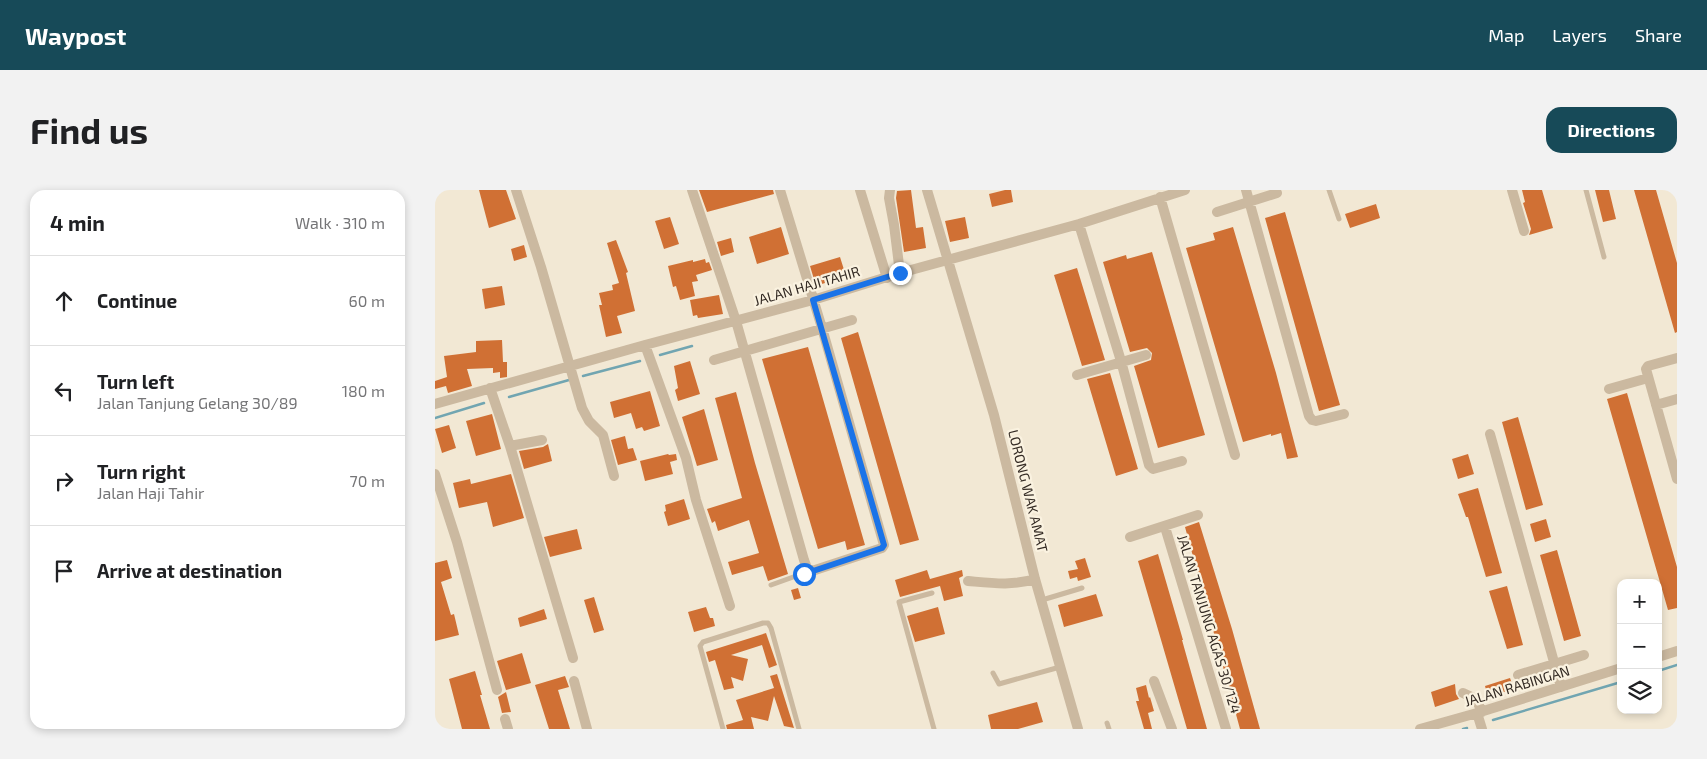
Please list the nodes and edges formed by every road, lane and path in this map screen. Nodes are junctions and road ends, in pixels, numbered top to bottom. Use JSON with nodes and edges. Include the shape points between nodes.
{"nodes":[{"id":1,"x":516,"y":190,"type":"edge"},
{"id":2,"x":692,"y":190,"type":"edge"},
{"id":3,"x":780,"y":190,"type":"edge"},
{"id":4,"x":861,"y":190,"type":"edge"},
{"id":5,"x":890,"y":190,"type":"edge"},
{"id":6,"x":927,"y":190,"type":"edge"},
{"id":7,"x":1185,"y":190,"type":"edge"},
{"id":8,"x":1246,"y":190,"type":"edge"},
{"id":9,"x":1329,"y":190,"type":"edge"},
{"id":10,"x":1512,"y":190,"type":"edge"},
{"id":11,"x":1586,"y":190,"type":"edge"},
{"id":12,"x":1277,"y":193,"type":"dead end"},
{"id":13,"x":1156,"y":195,"type":"edge"},
{"id":14,"x":1250,"y":202,"type":"junction"},
{"id":15,"x":1217,"y":212,"type":"dead end"},
{"id":16,"x":1339,"y":220,"type":"dead end"},
{"id":17,"x":1079,"y":224,"type":"junction"},
{"id":18,"x":1524,"y":231,"type":"dead end"},
{"id":19,"x":1605,"y":257,"type":"dead end"},
{"id":20,"x":947,"y":261,"type":"junction"},
{"id":21,"x":900,"y":273,"type":"junction"},
{"id":22,"x":887,"y":278,"type":"junction"},
{"id":23,"x":813,"y":300,"type":"junction"},
{"id":24,"x":852,"y":320,"type":"dead end"},
{"id":25,"x":736,"y":321,"type":"junction"},
{"id":26,"x":822,"y":328,"type":"junction"},
{"id":27,"x":645,"y":345,"type":"junction"},
{"id":28,"x":745,"y":352,"type":"junction"},
{"id":29,"x":1146,"y":356,"type":"dead end"},
{"id":30,"x":1677,"y":358,"type":"edge"},
{"id":31,"x":714,"y":360,"type":"dead end"},
{"id":32,"x":1121,"y":361,"type":"junction"},
{"id":33,"x":570,"y":366,"type":"junction"},
{"id":34,"x":1077,"y":375,"type":"dead end"},
{"id":35,"x":1648,"y":378,"type":"junction"},
{"id":36,"x":489,"y":388,"type":"junction"},
{"id":37,"x":1609,"y":389,"type":"dead end"},
{"id":38,"x":1677,"y":399,"type":"edge"},
{"id":39,"x":435,"y":404,"type":"edge"},
{"id":40,"x":1656,"y":405,"type":"junction"},
{"id":41,"x":1344,"y":414,"type":"dead end"},
{"id":42,"x":1490,"y":434,"type":"dead end"},
{"id":43,"x":542,"y":440,"type":"dead end"},
{"id":44,"x":510,"y":446,"type":"junction"},
{"id":45,"x":1235,"y":455,"type":"dead end"},
{"id":46,"x":1182,"y":461,"type":"dead end"},
{"id":47,"x":435,"y":474,"type":"edge"},
{"id":48,"x":614,"y":476,"type":"dead end"},
{"id":49,"x":1677,"y":478,"type":"edge"},
{"id":50,"x":1198,"y":515,"type":"dead end"},
{"id":51,"x":1165,"y":527,"type":"junction"},
{"id":52,"x":1130,"y":537,"type":"dead end"},
{"id":53,"x":811,"y":571,"type":"junction"},
{"id":54,"x":1035,"y":579,"type":"junction"},
{"id":55,"x":968,"y":581,"type":"dead end"},
{"id":56,"x":771,"y":585,"type":"dead end"},
{"id":57,"x":1082,"y":588,"type":"dead end"},
{"id":58,"x":932,"y":593,"type":"dead end"},
{"id":59,"x":1043,"y":600,"type":"junction"},
{"id":60,"x":730,"y":606,"type":"dead end"},
{"id":61,"x":1677,"y":652,"type":"edge"},
{"id":62,"x":1584,"y":655,"type":"dead end"},
{"id":63,"x":1662,"y":656,"type":"edge"},
{"id":64,"x":573,"y":658,"type":"dead end"},
{"id":65,"x":1553,"y":663,"type":"junction"},
{"id":66,"x":1061,"y":667,"type":"junction"},
{"id":67,"x":1618,"y":669,"type":"edge"},
{"id":68,"x":993,"y":673,"type":"dead end"},
{"id":69,"x":1518,"y":675,"type":"dead end"},
{"id":70,"x":1154,"y":681,"type":"dead end"},
{"id":71,"x":574,"y":682,"type":"dead end"},
{"id":72,"x":1561,"y":686,"type":"junction"},
{"id":73,"x":497,"y":690,"type":"dead end"},
{"id":74,"x":1463,"y":693,"type":"dead end"},
{"id":75,"x":1479,"y":713,"type":"junction"},
{"id":76,"x":587,"y":729,"type":"edge"},
{"id":77,"x":723,"y":729,"type":"edge"},
{"id":78,"x":799,"y":729,"type":"edge"},
{"id":79,"x":935,"y":729,"type":"edge"},
{"id":80,"x":1079,"y":729,"type":"edge"},
{"id":81,"x":1172,"y":729,"type":"edge"},
{"id":82,"x":1226,"y":729,"type":"edge"},
{"id":83,"x":1420,"y":729,"type":"edge"},
{"id":84,"x":1482,"y":729,"type":"edge"}],
"edges":[{"from":1,"to":33,"type":"street"},
{"from":2,"to":25,"type":"street"},
{"from":3,"to":23,"type":"street"},
{"from":4,"to":22,"type":"street"},
{"from":5,"to":21,"type":"street"},
{"from":6,"to":20,"type":"street","name":"LORONG WAK AMAT"},
{"from":7,"to":13,"type":"street","name":"JALAN HAJI TAHIR"},
{"from":8,"to":14,"type":"street"},
{"from":9,"to":16,"type":"lane"},
{"from":10,"to":18,"type":"street"},
{"from":11,"to":19,"type":"lane"},
{"from":12,"to":14,"type":"street"},
{"from":13,"to":17,"type":"street","name":"JALAN HAJI TAHIR"},
{"from":13,"to":45,"type":"street"},
{"from":14,"to":15,"type":"street"},
{"from":14,"to":41,"type":"street","via":[[1309,416],[1316,421]]},
{"from":17,"to":20,"type":"street","name":"JALAN HAJI TAHIR"},
{"from":17,"to":32,"type":"street"},
{"from":20,"to":21,"type":"street","name":"JALAN HAJI TAHIR"},
{"from":20,"to":54,"type":"street","name":"LORONG WAK AMAT","via":[[994,415]]},
{"from":21,"to":22,"type":"street","name":"JALAN HAJI TAHIR"},
{"from":22,"to":23,"type":"street","name":"JALAN HAJI TAHIR"},
{"from":23,"to":25,"type":"street","name":"JALAN HAJI TAHIR"},
{"from":23,"to":26,"type":"street"},
{"from":24,"to":26,"type":"street"},
{"from":25,"to":27,"type":"street","name":"JALAN HAJI TAHIR"},
{"from":25,"to":28,"type":"street"},
{"from":26,"to":28,"type":"street"},
{"from":26,"to":53,"type":"street","via":[[883,540],[882,548]]},
{"from":27,"to":33,"type":"street","name":"JALAN HAJI TAHIR"},
{"from":27,"to":60,"type":"street","via":[[686,458]]},
{"from":28,"to":31,"type":"street"},
{"from":28,"to":53,"type":"street","via":[[804,560]]},
{"from":29,"to":32,"type":"street"},
{"from":30,"to":35,"type":"street","via":[[1648,366]]},
{"from":32,"to":34,"type":"street"},
{"from":32,"to":46,"type":"street","via":[[1149,465],[1153,469]]},
{"from":33,"to":36,"type":"street","name":"JALAN HAJI TAHIR"},
{"from":33,"to":48,"type":"street","via":[[582,408],[603,435]]},
{"from":35,"to":37,"type":"street"},
{"from":35,"to":40,"type":"street"},
{"from":36,"to":39,"type":"street","name":"JALAN HAJI TAHIR"},
{"from":36,"to":44,"type":"street"},
{"from":38,"to":40,"type":"street"},
{"from":40,"to":49,"type":"street"},
{"from":42,"to":65,"type":"street"},
{"from":43,"to":44,"type":"street"},
{"from":44,"to":64,"type":"street"},
{"from":47,"to":73,"type":"street"},
{"from":50,"to":51,"type":"street"},
{"from":51,"to":52,"type":"street"},
{"from":51,"to":82,"type":"street","name":"JALAN TANJUNG AGAS 30/124"},
{"from":53,"to":56,"type":"lane"},
{"from":54,"to":55,"type":"street","via":[[1022,583]]},
{"from":54,"to":59,"type":"street","name":"LORONG WAK AMAT"},
{"from":57,"to":59,"type":"lane"},
{"from":58,"to":79,"type":"lane","via":[[899,602]]},
{"from":59,"to":66,"type":"street","name":"LORONG WAK AMAT"},
{"from":61,"to":63,"type":"street"},
{"from":62,"to":65,"type":"street"},
{"from":65,"to":69,"type":"street"},
{"from":65,"to":72,"type":"street"},
{"from":66,"to":68,"type":"lane","via":[[999,684]]},
{"from":66,"to":80,"type":"street","name":"LORONG WAK AMAT"},
{"from":67,"to":72,"type":"street","name":"JALAN RABINGAN"},
{"from":70,"to":81,"type":"street"},
{"from":71,"to":76,"type":"street"},
{"from":72,"to":75,"type":"street","name":"JALAN RABINGAN"},
{"from":74,"to":75,"type":"street","via":[[1476,699]]},
{"from":75,"to":83,"type":"street","name":"JALAN RABINGAN"},
{"from":75,"to":84,"type":"street"},
{"from":77,"to":78,"type":"lane","via":[[700,646],[703,642],[768,623]]}]}
